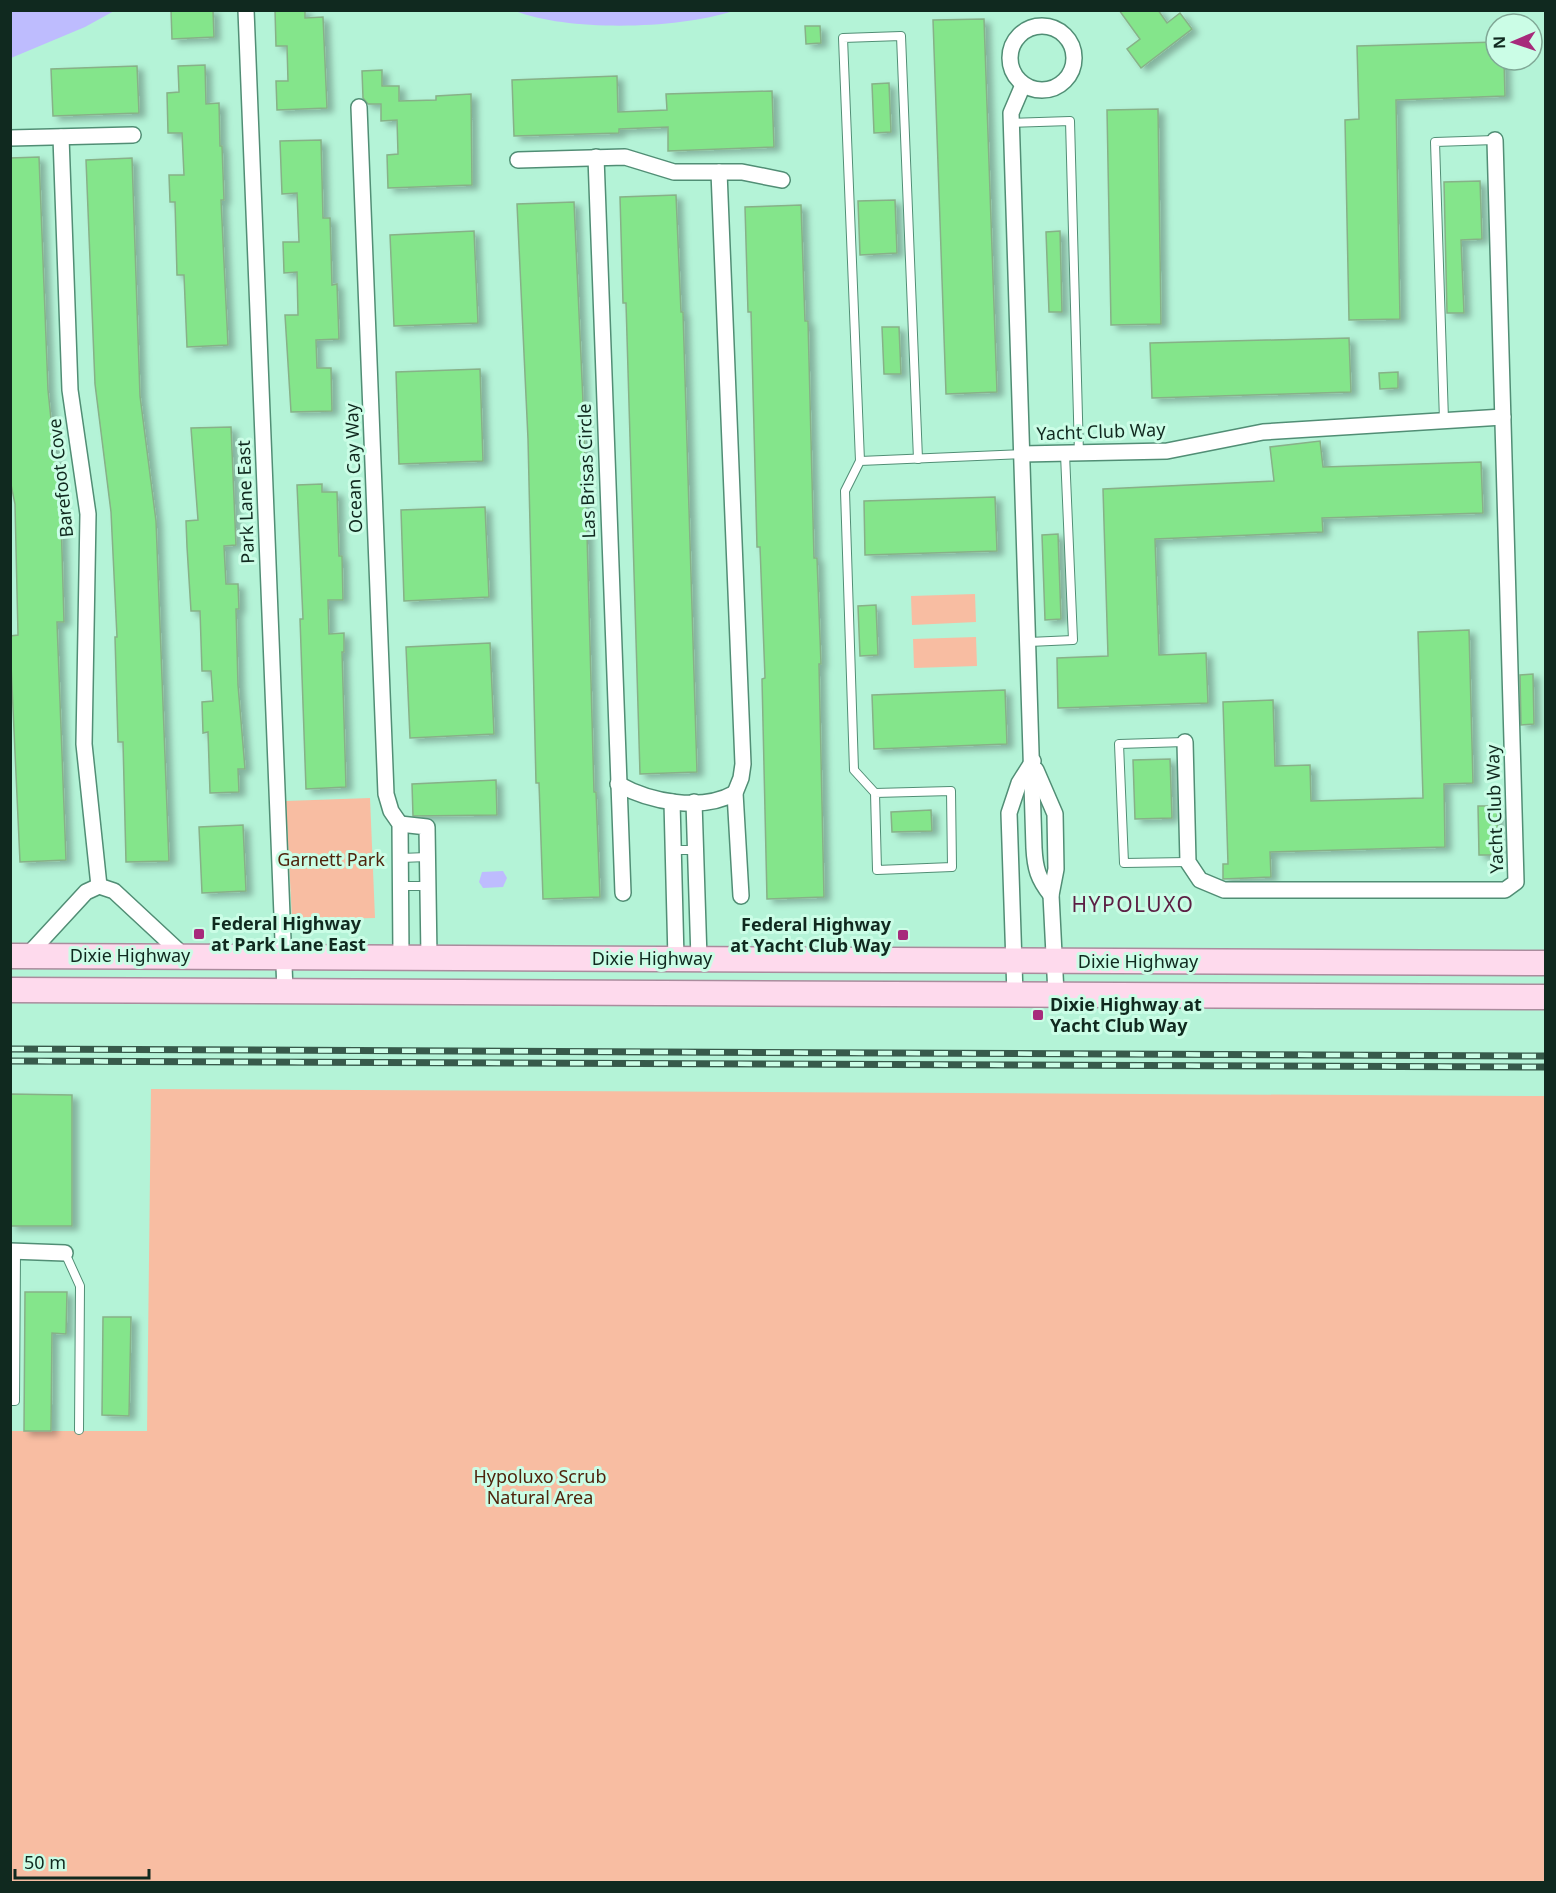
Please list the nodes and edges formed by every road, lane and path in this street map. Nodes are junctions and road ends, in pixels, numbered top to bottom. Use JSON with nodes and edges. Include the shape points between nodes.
{"nodes":[{"id":1,"x":246,"y":10,"type":"edge"},
{"id":2,"x":1023,"y":85,"type":"junction"},
{"id":3,"x":359,"y":107,"type":"dead end"},
{"id":4,"x":1011,"y":123,"type":"junction"},
{"id":5,"x":133,"y":135,"type":"dead end"},
{"id":6,"x":61,"y":137,"type":"junction"},
{"id":7,"x":10,"y":138,"type":"edge"},
{"id":8,"x":1495,"y":140,"type":"joint"},
{"id":9,"x":596,"y":157,"type":"junction"},
{"id":10,"x":518,"y":160,"type":"dead end"},
{"id":11,"x":719,"y":172,"type":"junction"},
{"id":12,"x":782,"y":180,"type":"dead end"},
{"id":13,"x":1503,"y":417,"type":"junction"},
{"id":14,"x":1444,"y":420,"type":"junction"},
{"id":15,"x":1022,"y":454,"type":"junction"},
{"id":16,"x":1072,"y":454,"type":"junction"},
{"id":17,"x":918,"y":459,"type":"junction"},
{"id":18,"x":860,"y":461,"type":"junction"},
{"id":19,"x":1029,"y":642,"type":"junction"},
{"id":20,"x":1185,"y":742,"type":"joint"},
{"id":21,"x":1033,"y":761,"type":"junction"},
{"id":22,"x":618,"y":784,"type":"junction"},
{"id":23,"x":735,"y":793,"type":"junction"},
{"id":24,"x":875,"y":793,"type":"junction"},
{"id":25,"x":672,"y":802,"type":"junction"},
{"id":26,"x":694,"y":802,"type":"junction"},
{"id":27,"x":400,"y":824,"type":"junction"},
{"id":28,"x":1010,"y":846,"type":"junction"},
{"id":29,"x":1034,"y":848,"type":"junction"},
{"id":30,"x":673,"y":850,"type":"junction"},
{"id":31,"x":696,"y":850,"type":"junction"},
{"id":32,"x":1055,"y":850,"type":"junction"},
{"id":33,"x":427,"y":857,"type":"junction"},
{"id":34,"x":401,"y":858,"type":"junction"},
{"id":35,"x":1188,"y":862,"type":"junction"},
{"id":36,"x":99,"y":886,"type":"junction"},
{"id":37,"x":401,"y":886,"type":"junction"},
{"id":38,"x":428,"y":886,"type":"junction"},
{"id":39,"x":623,"y":893,"type":"dead end"},
{"id":40,"x":1051,"y":895,"type":"junction"},
{"id":41,"x":741,"y":896,"type":"dead end"},
{"id":42,"x":19,"y":956,"type":"edge"},
{"id":43,"x":185,"y":957,"type":"junction"},
{"id":44,"x":401,"y":957,"type":"junction"},
{"id":45,"x":429,"y":957,"type":"junction"},
{"id":46,"x":284,"y":958,"type":"junction"},
{"id":47,"x":687,"y":959,"type":"junction"},
{"id":48,"x":1014,"y":961,"type":"junction"},
{"id":49,"x":1055,"y":961,"type":"junction"},
{"id":50,"x":1545,"y":963,"type":"edge"},
{"id":51,"x":10,"y":990,"type":"edge"},
{"id":52,"x":285,"y":991,"type":"junction"},
{"id":53,"x":1056,"y":994,"type":"junction"},
{"id":54,"x":1015,"y":995,"type":"junction"},
{"id":55,"x":1545,"y":997,"type":"edge"},
{"id":56,"x":13,"y":1251,"type":"edge"},
{"id":57,"x":65,"y":1252,"type":"joint"},
{"id":58,"x":13,"y":1282,"type":"edge"},
{"id":59,"x":10,"y":1401,"type":"edge"},
{"id":60,"x":79,"y":1430,"type":"dead end"}],
"edges":[{"from":1,"to":46,"type":"street","name":"Park Lane East"},
{"from":2,"to":2,"type":"street","via":[[1053,88],[1069,75],[1073,66],[1072,45],[1058,30],[1037,26],[1026,29],[1012,45],[1011,67]]},
{"from":2,"to":4,"type":"street","name":"Yacht Club Way","via":[[1011,113]]},
{"from":3,"to":27,"type":"street","name":"Ocean Cay Way","via":[[386,794]]},
{"from":4,"to":15,"type":"street","name":"Yacht Club Way"},
{"from":4,"to":16,"type":"lane","via":[[1070,121]]},
{"from":5,"to":6,"type":"street"},
{"from":6,"to":7,"type":"street"},
{"from":6,"to":36,"type":"street","name":"Barefoot Cove","via":[[70,390],[88,514],[84,744]]},
{"from":8,"to":13,"type":"street","name":"Yacht Club Way"},
{"from":8,"to":14,"type":"lane","via":[[1435,142]]},
{"from":9,"to":10,"type":"street"},
{"from":9,"to":11,"type":"street","via":[[625,157],[674,172]]},
{"from":9,"to":22,"type":"street","name":"Las Brisas Circle"},
{"from":11,"to":12,"type":"street"},
{"from":11,"to":23,"type":"street","via":[[743,764]]},
{"from":13,"to":14,"type":"street","name":"Yacht Club Way"},
{"from":13,"to":35,"type":"street","name":"Yacht Club Way","via":[[1516,882],[1505,890],[1224,890],[1200,880]]},
{"from":14,"to":16,"type":"street","name":"Yacht Club Way","via":[[1263,432],[1167,452]]},
{"from":15,"to":16,"type":"street","name":"Yacht Club Way"},
{"from":15,"to":17,"type":"lane"},
{"from":15,"to":19,"type":"street","name":"Yacht Club Way"},
{"from":16,"to":19,"type":"lane","via":[[1073,639]]},
{"from":17,"to":18,"type":"lane"},
{"from":17,"to":18,"type":"lane","via":[[901,36],[889,36],[843,38]]},
{"from":18,"to":24,"type":"lane","via":[[845,491],[854,770]]},
{"from":19,"to":21,"type":"street","name":"Yacht Club Way"},
{"from":20,"to":35,"type":"street"},
{"from":20,"to":35,"type":"lane","via":[[1119,744],[1124,863]]},
{"from":21,"to":28,"type":"street","via":[[1019,783],[1009,813]]},
{"from":21,"to":29,"type":"street","name":"Yacht Club Way"},
{"from":21,"to":32,"type":"street","name":"Yacht Club Way","via":[[1055,814]]},
{"from":22,"to":25,"type":"street"},
{"from":22,"to":39,"type":"street","name":"Las Brisas Circle"},
{"from":23,"to":26,"type":"street","via":[[722,800]]},
{"from":23,"to":41,"type":"street"},
{"from":24,"to":24,"type":"lane","via":[[877,870],[952,867],[951,791]]},
{"from":25,"to":26,"type":"street"},
{"from":25,"to":30,"type":"street"},
{"from":26,"to":31,"type":"street"},
{"from":27,"to":33,"type":"street","via":[[428,827]]},
{"from":27,"to":34,"type":"street","name":"Ocean Cay Way"},
{"from":28,"to":29,"type":"street"},
{"from":28,"to":48,"type":"street"},
{"from":29,"to":32,"type":"street"},
{"from":29,"to":40,"type":"street","name":"Yacht Club Way","via":[[1039,880]]},
{"from":30,"to":31,"type":"lane"},
{"from":30,"to":47,"type":"street"},
{"from":31,"to":47,"type":"street"},
{"from":32,"to":40,"type":"street","name":"Yacht Club Way"},
{"from":33,"to":34,"type":"lane"},
{"from":33,"to":38,"type":"street"},
{"from":34,"to":37,"type":"street","name":"Ocean Cay Way"},
{"from":36,"to":42,"type":"street","via":[[86,892]]},
{"from":36,"to":43,"type":"street","via":[[114,891]]},
{"from":37,"to":38,"type":"lane"},
{"from":37,"to":44,"type":"street","name":"Ocean Cay Way"},
{"from":38,"to":45,"type":"street"},
{"from":40,"to":49,"type":"street","name":"Yacht Club Way"},
{"from":42,"to":43,"type":"main road","name":"Dixie Highway"},
{"from":43,"to":46,"type":"main road","name":"Dixie Highway"},
{"from":44,"to":45,"type":"main road","name":"Dixie Highway"},
{"from":44,"to":46,"type":"main road","name":"Dixie Highway"},
{"from":45,"to":47,"type":"main road","name":"Dixie Highway"},
{"from":46,"to":52,"type":"street","name":"Park Lane East"},
{"from":47,"to":48,"type":"main road","name":"Dixie Highway"},
{"from":48,"to":49,"type":"main road","name":"Dixie Highway"},
{"from":48,"to":54,"type":"street"},
{"from":49,"to":50,"type":"main road","name":"Dixie Highway"},
{"from":49,"to":53,"type":"street","name":"Yacht Club Way"},
{"from":51,"to":52,"type":"main road","name":"Dixie Highway"},
{"from":52,"to":54,"type":"main road","name":"Dixie Highway"},
{"from":53,"to":54,"type":"main road","name":"Dixie Highway"},
{"from":53,"to":55,"type":"main road","name":"Dixie Highway"},
{"from":56,"to":57,"type":"street"},
{"from":56,"to":58,"type":"lane"},
{"from":57,"to":60,"type":"lane","via":[[80,1286]]},
{"from":58,"to":59,"type":"lane","via":[[15,1401]]}]}
